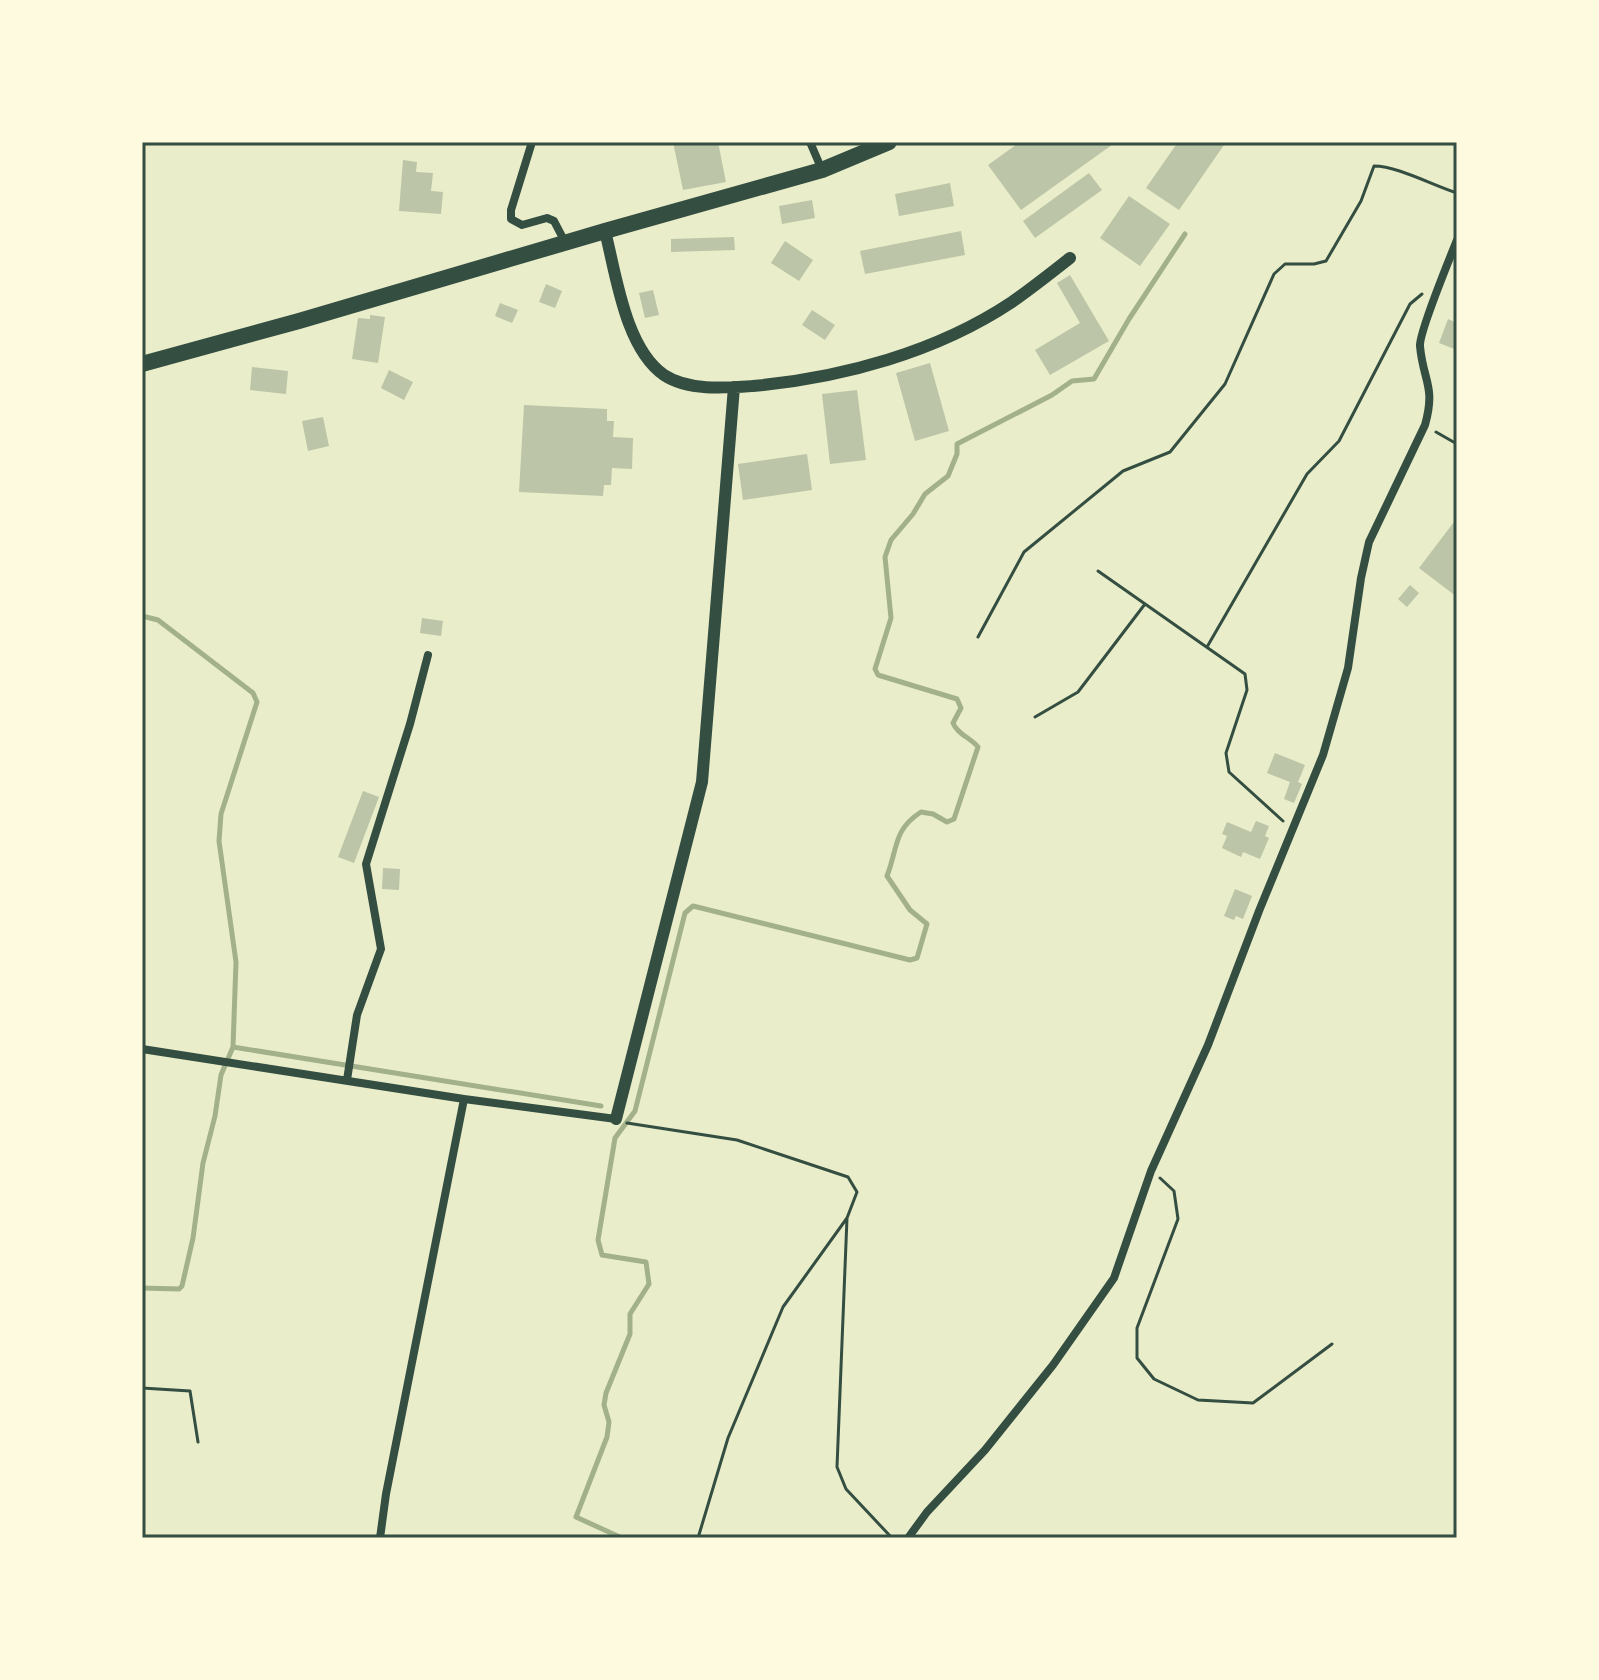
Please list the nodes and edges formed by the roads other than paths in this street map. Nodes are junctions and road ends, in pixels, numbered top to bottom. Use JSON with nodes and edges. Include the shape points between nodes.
{"nodes":[{"id":1,"x":532,"y":142,"type":"edge"},
{"id":2,"x":810,"y":142,"type":"edge"},
{"id":3,"x":889,"y":142,"type":"edge"},
{"id":4,"x":822,"y":170,"type":"junction"},
{"id":5,"x":605,"y":231,"type":"junction"},
{"id":6,"x":1457,"y":240,"type":"edge"},
{"id":7,"x":565,"y":242,"type":"junction"},
{"id":8,"x":1070,"y":258,"type":"dead end"},
{"id":9,"x":142,"y":364,"type":"edge"},
{"id":10,"x":734,"y":387,"type":"junction"},
{"id":11,"x":428,"y":655,"type":"dead end"},
{"id":12,"x":142,"y":1049,"type":"edge"},
{"id":13,"x":347,"y":1080,"type":"junction"},
{"id":14,"x":464,"y":1099,"type":"junction"},
{"id":15,"x":616,"y":1119,"type":"joint"},
{"id":16,"x":380,"y":1538,"type":"edge"},
{"id":17,"x":908,"y":1538,"type":"edge"}],
"edges":[{"from":1,"to":7,"type":"street","via":[[511,219],[522,225],[547,218]]},
{"from":2,"to":4,"type":"street"},
{"from":3,"to":4,"type":"main road"},
{"from":4,"to":5,"type":"main road"},
{"from":5,"to":7,"type":"main road"},
{"from":5,"to":10,"type":"street","via":[[632,332],[645,357],[664,375],[690,386]]},
{"from":6,"to":17,"type":"street","via":[[1420,344],[1431,405],[1369,542],[1334,722],[1208,1045],[1151,1171],[1114,1278],[1053,1365]]},
{"from":7,"to":9,"type":"main road"},
{"from":8,"to":10,"type":"street","via":[[1010,303],[893,359],[790,382]]},
{"from":10,"to":15,"type":"street","via":[[702,782]]},
{"from":11,"to":13,"type":"street","via":[[366,864],[381,949],[357,1015]]},
{"from":12,"to":13,"type":"street"},
{"from":13,"to":14,"type":"street"},
{"from":14,"to":15,"type":"street"},
{"from":14,"to":16,"type":"street"}]}
